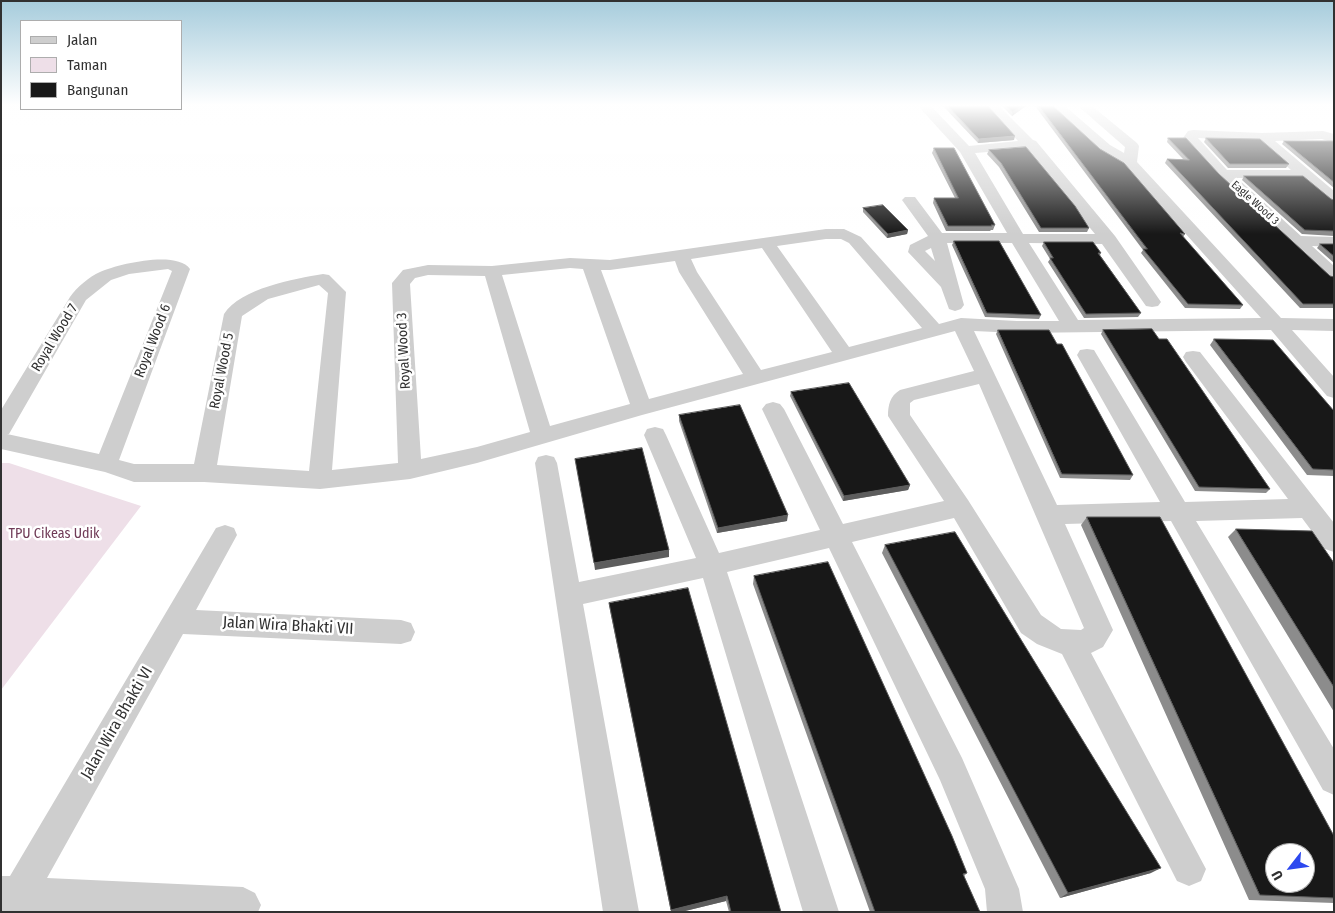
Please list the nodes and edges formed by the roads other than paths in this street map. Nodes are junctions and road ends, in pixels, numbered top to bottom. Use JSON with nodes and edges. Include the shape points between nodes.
{"nodes":[{"id":1,"x":981,"y":149,"type":"edge"},
{"id":2,"x":1035,"y":149,"type":"edge"},
{"id":3,"x":1106,"y":149,"type":"edge"},
{"id":4,"x":1132,"y":149,"type":"edge"},
{"id":5,"x":1200,"y":149,"type":"edge"},
{"id":6,"x":1275,"y":149,"type":"edge"},
{"id":7,"x":966,"y":150,"type":"joint"},
{"id":8,"x":1130,"y":163,"type":"junction"},
{"id":9,"x":1223,"y":174,"type":"junction"},
{"id":10,"x":1304,"y":174,"type":"junction"},
{"id":11,"x":1334,"y":199,"type":"edge"},
{"id":12,"x":910,"y":200,"type":"dead end"},
{"id":13,"x":937,"y":238,"type":"junction"},
{"id":14,"x":1018,"y":239,"type":"junction"},
{"id":15,"x":1109,"y":239,"type":"junction"},
{"id":16,"x":1296,"y":241,"type":"junction"},
{"id":17,"x":766,"y":242,"type":"junction"},
{"id":18,"x":1334,"y":242,"type":"edge"},
{"id":19,"x":681,"y":255,"type":"junction"},
{"id":20,"x":590,"y":264,"type":"junction"},
{"id":21,"x":127,"y":269,"type":"joint"},
{"id":22,"x":492,"y":271,"type":"junction"},
{"id":23,"x":1334,"y":275,"type":"edge"},
{"id":24,"x":950,"y":286,"type":"junction"},
{"id":25,"x":1152,"y":302,"type":"dead end"},
{"id":26,"x":958,"y":314,"type":"junction"},
{"id":27,"x":1276,"y":324,"type":"junction"},
{"id":28,"x":1334,"y":325,"type":"edge"},
{"id":29,"x":1072,"y":326,"type":"junction"},
{"id":30,"x":935,"y":331,"type":"junction"},
{"id":31,"x":1087,"y":354,"type":"dead end"},
{"id":32,"x":844,"y":355,"type":"junction"},
{"id":33,"x":1193,"y":357,"type":"dead end"},
{"id":34,"x":986,"y":374,"type":"junction"},
{"id":35,"x":755,"y":377,"type":"junction"},
{"id":36,"x":1334,"y":391,"type":"edge"},
{"id":37,"x":642,"y":408,"type":"junction"},
{"id":38,"x":773,"y":409,"type":"dead end"},
{"id":39,"x":1,"y":428,"type":"edge"},
{"id":40,"x":655,"y":435,"type":"dead end"},
{"id":41,"x":1,"y":441,"type":"edge"},
{"id":42,"x":544,"y":449,"type":"junction"},
{"id":43,"x":106,"y":464,"type":"junction"},
{"id":44,"x":410,"y":470,"type":"junction"},
{"id":45,"x":204,"y":473,"type":"junction"},
{"id":46,"x":320,"y":480,"type":"junction"},
{"id":47,"x":960,"y":507,"type":"junction"},
{"id":48,"x":1309,"y":508,"type":"junction"},
{"id":49,"x":1178,"y":511,"type":"junction"},
{"id":50,"x":1050,"y":515,"type":"junction"},
{"id":51,"x":224,"y":536,"type":"dead end"},
{"id":52,"x":835,"y":536,"type":"junction"},
{"id":53,"x":1334,"y":542,"type":"edge"},
{"id":54,"x":712,"y":565,"type":"junction"},
{"id":55,"x":569,"y":595,"type":"junction"},
{"id":56,"x":175,"y":621,"type":"junction"},
{"id":57,"x":401,"y":632,"type":"dead end"},
{"id":58,"x":1072,"y":645,"type":"junction"},
{"id":59,"x":1334,"y":779,"type":"edge"},
{"id":60,"x":1189,"y":869,"type":"dead end"},
{"id":61,"x":10,"y":899,"type":"edge"},
{"id":62,"x":243,"y":905,"type":"dead end"},
{"id":63,"x":622,"y":912,"type":"edge"},
{"id":64,"x":821,"y":912,"type":"edge"},
{"id":65,"x":1005,"y":912,"type":"edge"}],
"edges":[{"from":1,"to":7,"type":"street"},
{"from":2,"to":15,"type":"street"},
{"from":3,"to":8,"type":"street"},
{"from":4,"to":8,"type":"street"},
{"from":5,"to":9,"type":"street","name":"Eagle Wood 3"},
{"from":6,"to":10,"type":"street"},
{"from":7,"to":14,"type":"street"},
{"from":8,"to":27,"type":"street"},
{"from":9,"to":10,"type":"street"},
{"from":9,"to":16,"type":"street","name":"Eagle Wood 3"},
{"from":10,"to":11,"type":"street"},
{"from":12,"to":13,"type":"street"},
{"from":13,"to":14,"type":"street"},
{"from":13,"to":24,"type":"street"},
{"from":13,"to":24,"type":"street","via":[[920,246],[916,252]]},
{"from":14,"to":15,"type":"street"},
{"from":14,"to":29,"type":"street"},
{"from":15,"to":25,"type":"street"},
{"from":16,"to":18,"type":"street"},
{"from":16,"to":23,"type":"street","name":"Eagle Wood 3"},
{"from":17,"to":19,"type":"street"},
{"from":17,"to":30,"type":"street","via":[[840,233],[852,237]]},
{"from":17,"to":32,"type":"street"},
{"from":19,"to":20,"type":"street","via":[[610,265]]},
{"from":19,"to":35,"type":"street","via":[[688,272]]},
{"from":20,"to":22,"type":"street","via":[[548,264]]},
{"from":20,"to":37,"type":"street"},
{"from":21,"to":39,"type":"street","name":"Royal Wood 7","via":[[105,276],[89,286],[80,297]]},
{"from":21,"to":43,"type":"street","name":"Royal Wood 6","via":[[170,264],[181,269]]},
{"from":22,"to":42,"type":"street"},
{"from":22,"to":44,"type":"street","name":"Royal Wood 3","via":[[414,273],[401,283]]},
{"from":24,"to":26,"type":"street"},
{"from":26,"to":29,"type":"street","via":[[1017,327]]},
{"from":26,"to":30,"type":"street"},
{"from":26,"to":34,"type":"street"},
{"from":27,"to":28,"type":"street"},
{"from":27,"to":29,"type":"street"},
{"from":27,"to":36,"type":"street"},
{"from":30,"to":32,"type":"street"},
{"from":31,"to":49,"type":"street"},
{"from":32,"to":35,"type":"street"},
{"from":33,"to":48,"type":"street"},
{"from":34,"to":47,"type":"street","via":[[907,395],[898,405],[898,416]]},
{"from":34,"to":50,"type":"street"},
{"from":35,"to":37,"type":"street"},
{"from":37,"to":42,"type":"street"},
{"from":38,"to":52,"type":"street"},
{"from":40,"to":54,"type":"street"},
{"from":41,"to":43,"type":"street"},
{"from":42,"to":44,"type":"street","via":[[467,458]]},
{"from":42,"to":55,"type":"street"},
{"from":43,"to":45,"type":"street","via":[[134,473]]},
{"from":44,"to":46,"type":"street"},
{"from":45,"to":46,"type":"street"},
{"from":45,"to":46,"type":"street","name":"Royal Wood 5","via":[[233,314],[244,304],[297,283],[323,279],[336,292]]},
{"from":47,"to":52,"type":"street"},
{"from":47,"to":58,"type":"street","via":[[1031,624],[1048,638]]},
{"from":48,"to":49,"type":"street"},
{"from":48,"to":53,"type":"street"},
{"from":49,"to":50,"type":"street"},
{"from":49,"to":59,"type":"street"},
{"from":50,"to":58,"type":"street","via":[[1099,630],[1090,641]]},
{"from":51,"to":56,"type":"street","name":"Jalan Wira Bhakti VI"},
{"from":52,"to":54,"type":"street"},
{"from":52,"to":65,"type":"street","via":[[951,769],[1002,889]]},
{"from":54,"to":55,"type":"street"},
{"from":54,"to":64,"type":"street"},
{"from":55,"to":63,"type":"street"},
{"from":56,"to":57,"type":"street","name":"Jalan Wira Bhakti VII"},
{"from":56,"to":61,"type":"street","name":"Jalan Wira Bhakti VI"},
{"from":58,"to":60,"type":"street"},
{"from":61,"to":62,"type":"street"}]}
